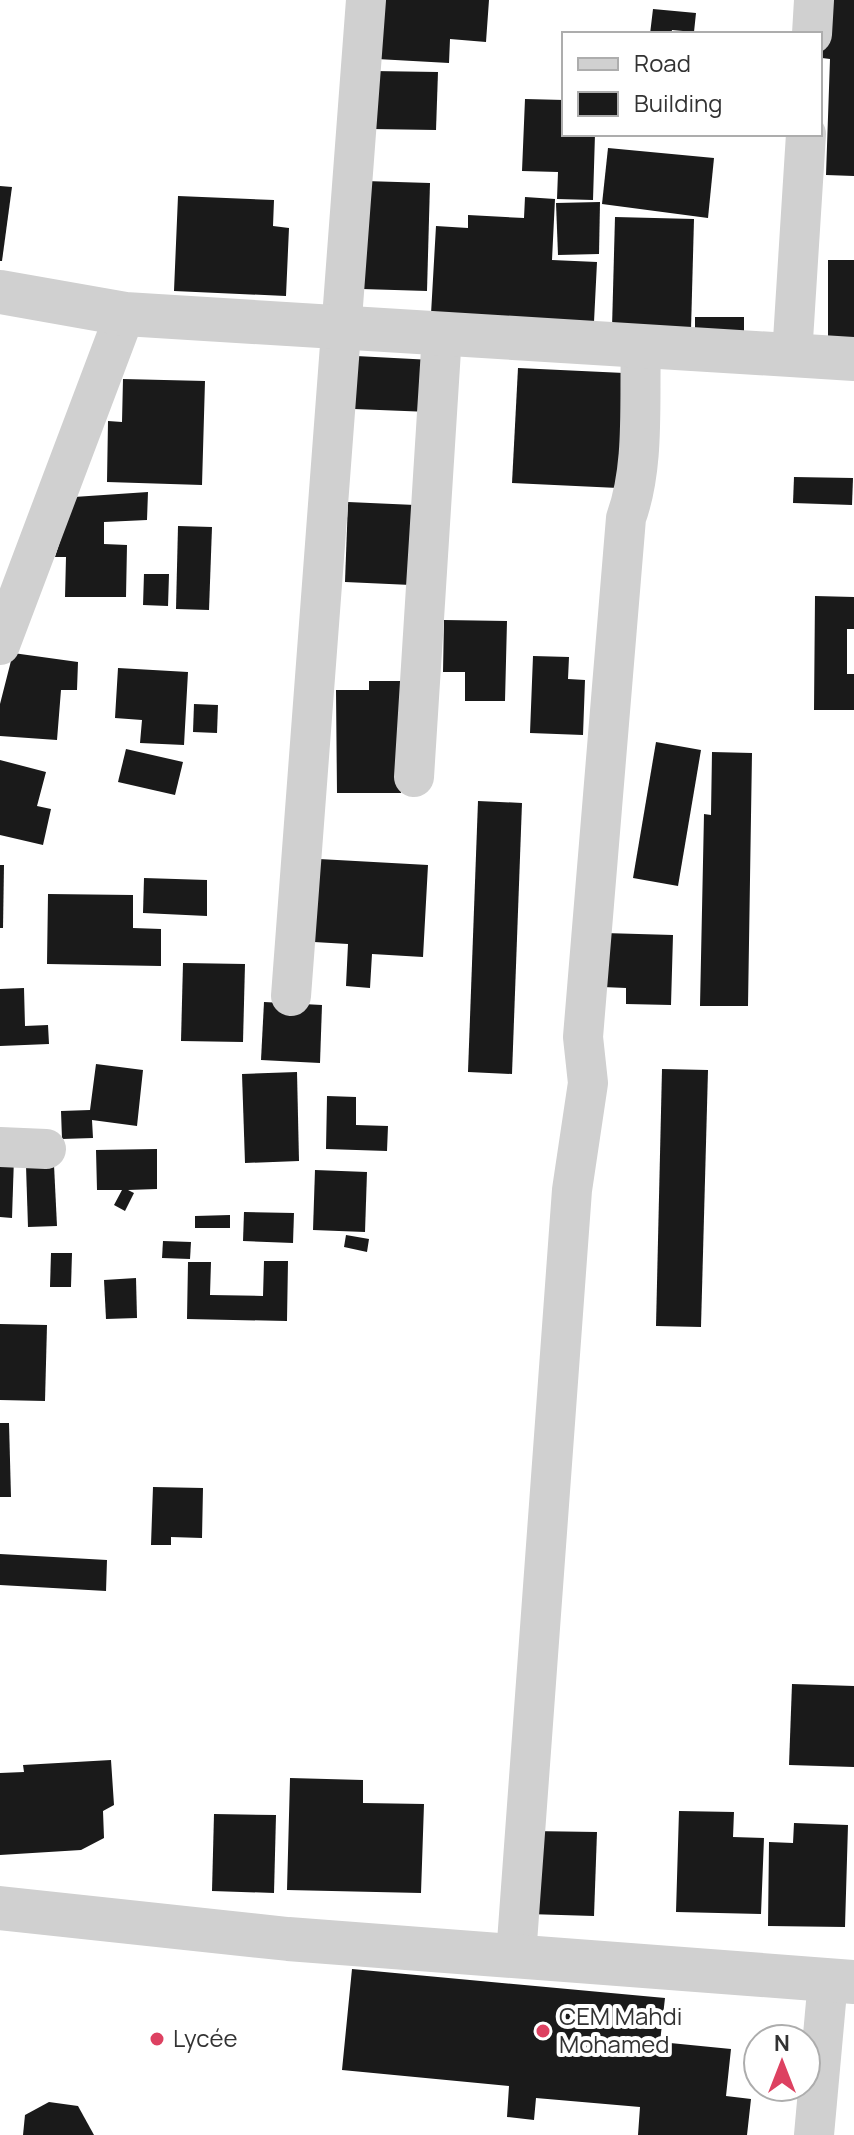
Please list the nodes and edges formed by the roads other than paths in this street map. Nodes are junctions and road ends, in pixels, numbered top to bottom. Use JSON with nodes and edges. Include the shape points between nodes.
{"nodes":[{"id":1,"x":366,"y":0,"type":"edge"},
{"id":2,"x":814,"y":0,"type":"edge"},
{"id":3,"x":812,"y":32,"type":"edge"},
{"id":4,"x":806,"y":136,"type":"edge"},
{"id":5,"x":0,"y":292,"type":"edge"},
{"id":6,"x":125,"y":314,"type":"junction"},
{"id":7,"x":342,"y":329,"type":"junction"},
{"id":8,"x":442,"y":334,"type":"junction"},
{"id":9,"x":641,"y":346,"type":"junction"},
{"id":10,"x":792,"y":356,"type":"junction"},
{"id":11,"x":854,"y":359,"type":"edge"},
{"id":12,"x":0,"y":645,"type":"edge"},
{"id":13,"x":414,"y":777,"type":"dead end"},
{"id":14,"x":291,"y":996,"type":"dead end"},
{"id":15,"x":0,"y":1147,"type":"edge"},
{"id":16,"x":46,"y":1149,"type":"dead end"},
{"id":17,"x":0,"y":1908,"type":"edge"},
{"id":18,"x":516,"y":1956,"type":"junction"},
{"id":19,"x":841,"y":1981,"type":"edge"},
{"id":20,"x":814,"y":2135,"type":"edge"}],
"edges":[{"from":1,"to":7,"type":"street"},
{"from":2,"to":3,"type":"street"},
{"from":4,"to":10,"type":"street"},
{"from":5,"to":6,"type":"street"},
{"from":6,"to":7,"type":"street"},
{"from":6,"to":12,"type":"street"},
{"from":7,"to":8,"type":"street"},
{"from":7,"to":14,"type":"street"},
{"from":8,"to":9,"type":"street"},
{"from":8,"to":13,"type":"street"},
{"from":9,"to":10,"type":"street"},
{"from":9,"to":18,"type":"street","via":[[634,498],[626,518],[583,1037],[588,1083],[572,1190]]},
{"from":10,"to":11,"type":"street"},
{"from":15,"to":16,"type":"street"},
{"from":17,"to":18,"type":"street","via":[[288,1939]]},
{"from":18,"to":19,"type":"street"},
{"from":19,"to":20,"type":"street"}]}
